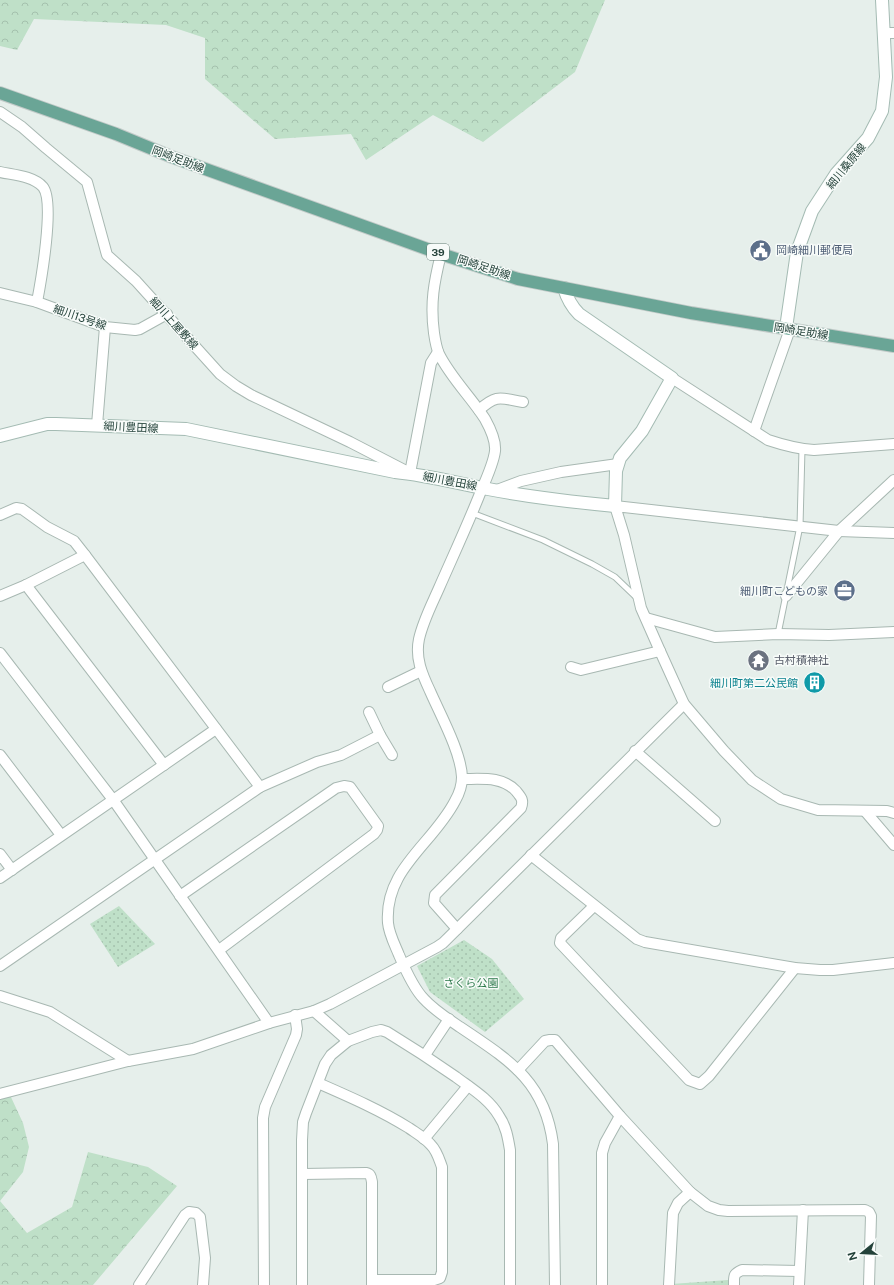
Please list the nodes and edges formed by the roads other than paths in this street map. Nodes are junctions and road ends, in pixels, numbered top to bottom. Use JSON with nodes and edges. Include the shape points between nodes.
{"nodes":[{"id":1,"x":882,"y":0,"type":"edge"},
{"id":2,"x":889,"y":33,"type":"edge"},
{"id":3,"x":0,"y":93,"type":"edge"},
{"id":4,"x":0,"y":112,"type":"edge"},
{"id":5,"x":0,"y":172,"type":"edge"},
{"id":6,"x":441,"y":254,"type":"junction"},
{"id":7,"x":564,"y":288,"type":"junction"},
{"id":8,"x":0,"y":293,"type":"edge"},
{"id":9,"x":37,"y":302,"type":"junction"},
{"id":10,"x":167,"y":314,"type":"junction"},
{"id":11,"x":105,"y":327,"type":"junction"},
{"id":12,"x":788,"y":328,"type":"junction"},
{"id":13,"x":894,"y":346,"type":"edge"},
{"id":14,"x":438,"y":352,"type":"junction"},
{"id":15,"x":672,"y":378,"type":"junction"},
{"id":16,"x":523,"y":402,"type":"dead end"},
{"id":17,"x":479,"y":410,"type":"junction"},
{"id":18,"x":97,"y":425,"type":"junction"},
{"id":19,"x":754,"y":431,"type":"junction"},
{"id":20,"x":0,"y":436,"type":"edge"},
{"id":21,"x":894,"y":444,"type":"edge"},
{"id":22,"x":802,"y":449,"type":"junction"},
{"id":23,"x":618,"y":464,"type":"junction"},
{"id":24,"x":410,"y":474,"type":"junction"},
{"id":25,"x":894,"y":480,"type":"edge"},
{"id":26,"x":482,"y":488,"type":"junction"},
{"id":27,"x":497,"y":490,"type":"junction"},
{"id":28,"x":615,"y":506,"type":"junction"},
{"id":29,"x":472,"y":513,"type":"junction"},
{"id":30,"x":0,"y":516,"type":"edge"},
{"id":31,"x":800,"y":526,"type":"junction"},
{"id":32,"x":839,"y":531,"type":"junction"},
{"id":33,"x":894,"y":533,"type":"edge"},
{"id":34,"x":85,"y":555,"type":"junction"},
{"id":35,"x":26,"y":585,"type":"junction"},
{"id":36,"x":0,"y":596,"type":"edge"},
{"id":37,"x":786,"y":596,"type":"junction"},
{"id":38,"x":639,"y":600,"type":"junction"},
{"id":39,"x":646,"y":618,"type":"junction"},
{"id":40,"x":894,"y":632,"type":"edge"},
{"id":41,"x":778,"y":634,"type":"junction"},
{"id":42,"x":660,"y":651,"type":"junction"},
{"id":43,"x":0,"y":653,"type":"edge"},
{"id":44,"x":571,"y":667,"type":"dead end"},
{"id":45,"x":421,"y":671,"type":"junction"},
{"id":46,"x":388,"y":686,"type":"dead end"},
{"id":47,"x":684,"y":704,"type":"junction"},
{"id":48,"x":369,"y":712,"type":"dead end"},
{"id":49,"x":216,"y":729,"type":"junction"},
{"id":50,"x":380,"y":735,"type":"junction"},
{"id":51,"x":635,"y":751,"type":"junction"},
{"id":52,"x":0,"y":755,"type":"edge"},
{"id":53,"x":392,"y":755,"type":"dead end"},
{"id":54,"x":164,"y":765,"type":"junction"},
{"id":55,"x":462,"y":779,"type":"junction"},
{"id":56,"x":260,"y":787,"type":"junction"},
{"id":57,"x":114,"y":801,"type":"junction"},
{"id":58,"x":865,"y":811,"type":"junction"},
{"id":59,"x":894,"y":813,"type":"edge"},
{"id":60,"x":715,"y":821,"type":"dead end"},
{"id":61,"x":61,"y":835,"type":"junction"},
{"id":62,"x":894,"y":845,"type":"edge"},
{"id":63,"x":0,"y":854,"type":"edge"},
{"id":64,"x":531,"y":855,"type":"junction"},
{"id":65,"x":155,"y":859,"type":"junction"},
{"id":66,"x":12,"y":870,"type":"junction"},
{"id":67,"x":0,"y":878,"type":"edge"},
{"id":68,"x":180,"y":896,"type":"junction"},
{"id":69,"x":594,"y":906,"type":"junction"},
{"id":70,"x":457,"y":929,"type":"junction"},
{"id":71,"x":219,"y":950,"type":"junction"},
{"id":72,"x":894,"y":963,"type":"edge"},
{"id":73,"x":404,"y":965,"type":"junction"},
{"id":74,"x":0,"y":966,"type":"edge"},
{"id":75,"x":795,"y":968,"type":"junction"},
{"id":76,"x":0,"y":996,"type":"edge"},
{"id":77,"x":314,"y":1011,"type":"junction"},
{"id":78,"x":296,"y":1015,"type":"junction"},
{"id":79,"x":449,"y":1019,"type":"junction"},
{"id":80,"x":269,"y":1023,"type":"junction"},
{"id":81,"x":348,"y":1041,"type":"junction"},
{"id":82,"x":425,"y":1055,"type":"junction"},
{"id":83,"x":128,"y":1061,"type":"junction"},
{"id":84,"x":518,"y":1070,"type":"junction"},
{"id":85,"x":318,"y":1083,"type":"junction"},
{"id":86,"x":468,"y":1086,"type":"junction"},
{"id":87,"x":0,"y":1094,"type":"edge"},
{"id":88,"x":620,"y":1116,"type":"junction"},
{"id":89,"x":424,"y":1139,"type":"junction"},
{"id":90,"x":303,"y":1174,"type":"junction"},
{"id":91,"x":690,"y":1192,"type":"junction"},
{"id":92,"x":803,"y":1210,"type":"junction"},
{"id":93,"x":799,"y":1271,"type":"junction"},
{"id":94,"x":372,"y":1283,"type":"edge"},
{"id":95,"x":139,"y":1285,"type":"edge"},
{"id":96,"x":203,"y":1285,"type":"edge"},
{"id":97,"x":264,"y":1285,"type":"edge"},
{"id":98,"x":302,"y":1285,"type":"edge"},
{"id":99,"x":510,"y":1285,"type":"edge"},
{"id":100,"x":555,"y":1285,"type":"edge"},
{"id":101,"x":602,"y":1285,"type":"edge"},
{"id":102,"x":669,"y":1285,"type":"edge"},
{"id":103,"x":734,"y":1285,"type":"edge"},
{"id":104,"x":799,"y":1285,"type":"edge"},
{"id":105,"x":869,"y":1285,"type":"edge"}],
"edges":[{"from":1,"to":2,"type":"main road","name":"細川桑原線"},
{"from":2,"to":12,"type":"main road","name":"細川桑原線","via":[[882,111],[868,138],[836,174],[812,211],[797,252]]},
{"from":3,"to":6,"type":"main road","name":"岡崎足助線","number":"39"},
{"from":4,"to":10,"type":"street","name":"細川上屋敷線","via":[[22,127],[87,182],[107,255]]},
{"from":5,"to":9,"type":"street","via":[[32,179],[43,187],[47,196],[46,246]]},
{"from":6,"to":7,"type":"main road","name":"岡崎足助線","number":"39","via":[[518,278]]},
{"from":6,"to":14,"type":"street","via":[[432,299]]},
{"from":7,"to":12,"type":"main road","name":"岡崎足助線","number":"39","via":[[691,313]]},
{"from":7,"to":15,"type":"main road","via":[[566,298],[579,314]]},
{"from":8,"to":9,"type":"street","name":"細川13号線"},
{"from":9,"to":11,"type":"street","name":"細川13号線"},
{"from":10,"to":11,"type":"street","name":"細川13号線","via":[[140,330]]},
{"from":10,"to":24,"type":"street","name":"細川上屋敷線","via":[[220,374],[236,386]]},
{"from":11,"to":18,"type":"street"},
{"from":12,"to":13,"type":"main road","name":"岡崎足助線","number":"39"},
{"from":12,"to":19,"type":"street"},
{"from":14,"to":17,"type":"street","via":[[444,364]]},
{"from":14,"to":24,"type":"street","via":[[430,363]]},
{"from":15,"to":19,"type":"street"},
{"from":15,"to":23,"type":"main road","via":[[642,431]]},
{"from":16,"to":17,"type":"street","via":[[493,399]]},
{"from":17,"to":26,"type":"street","via":[[490,427],[495,451]]},
{"from":18,"to":20,"type":"main road","name":"細川豊田線","via":[[47,424]]},
{"from":18,"to":24,"type":"main road","name":"細川豊田線","via":[[186,429]]},
{"from":19,"to":22,"type":"street","via":[[768,440]]},
{"from":21,"to":22,"type":"street"},
{"from":22,"to":31,"type":"lane"},
{"from":23,"to":27,"type":"street","via":[[554,473]]},
{"from":23,"to":28,"type":"main road"},
{"from":24,"to":26,"type":"main road","name":"細川豊田線"},
{"from":25,"to":32,"type":"street"},
{"from":26,"to":27,"type":"main road","name":"細川豊田線"},
{"from":26,"to":29,"type":"street"},
{"from":27,"to":28,"type":"main road","name":"細川豊田線"},
{"from":28,"to":31,"type":"street"},
{"from":28,"to":38,"type":"street"},
{"from":29,"to":38,"type":"lane","via":[[543,540],[615,576]]},
{"from":29,"to":45,"type":"street","via":[[423,624],[417,652]]},
{"from":30,"to":34,"type":"street","via":[[16,508],[22,509],[47,527],[74,541]]},
{"from":31,"to":32,"type":"street"},
{"from":31,"to":37,"type":"lane"},
{"from":32,"to":33,"type":"street"},
{"from":32,"to":37,"type":"street"},
{"from":34,"to":35,"type":"street"},
{"from":34,"to":49,"type":"street"},
{"from":35,"to":36,"type":"street"},
{"from":35,"to":54,"type":"street"},
{"from":37,"to":41,"type":"lane"},
{"from":38,"to":39,"type":"street"},
{"from":39,"to":41,"type":"street","via":[[715,637]]},
{"from":39,"to":42,"type":"street"},
{"from":40,"to":41,"type":"street"},
{"from":42,"to":44,"type":"street","via":[[580,670]]},
{"from":42,"to":47,"type":"street"},
{"from":43,"to":57,"type":"street"},
{"from":45,"to":46,"type":"street"},
{"from":45,"to":55,"type":"street","via":[[456,751]]},
{"from":47,"to":51,"type":"street"},
{"from":47,"to":58,"type":"street","via":[[752,780],[781,799],[818,810]]},
{"from":48,"to":50,"type":"street"},
{"from":49,"to":54,"type":"street"},
{"from":49,"to":56,"type":"street"},
{"from":50,"to":53,"type":"street"},
{"from":50,"to":56,"type":"street","via":[[342,755],[317,762]]},
{"from":51,"to":60,"type":"street"},
{"from":51,"to":64,"type":"street"},
{"from":52,"to":61,"type":"street"},
{"from":54,"to":57,"type":"street"},
{"from":55,"to":70,"type":"street","via":[[504,782],[514,789],[523,803],[521,808],[435,894],[434,903]]},
{"from":55,"to":73,"type":"street","via":[[455,802],[442,822],[405,866],[395,883],[388,911],[388,925]]},
{"from":56,"to":65,"type":"street"},
{"from":57,"to":61,"type":"street"},
{"from":57,"to":65,"type":"street"},
{"from":58,"to":59,"type":"street"},
{"from":58,"to":62,"type":"street"},
{"from":61,"to":66,"type":"street"},
{"from":63,"to":66,"type":"street"},
{"from":64,"to":69,"type":"street"},
{"from":64,"to":70,"type":"street"},
{"from":65,"to":68,"type":"street"},
{"from":65,"to":74,"type":"street"},
{"from":66,"to":67,"type":"street"},
{"from":68,"to":71,"type":"street"},
{"from":68,"to":71,"type":"street","via":[[336,788],[350,787],[378,826],[374,834]]},
{"from":69,"to":75,"type":"street","via":[[637,940]]},
{"from":69,"to":75,"type":"street","via":[[561,938],[560,943],[693,1082],[700,1084],[708,1076]]},
{"from":70,"to":73,"type":"street","via":[[437,947]]},
{"from":71,"to":80,"type":"street"},
{"from":72,"to":75,"type":"street","via":[[833,970]]},
{"from":73,"to":77,"type":"street"},
{"from":73,"to":79,"type":"street","via":[[424,1000]]},
{"from":76,"to":83,"type":"street","via":[[50,1012]]},
{"from":77,"to":78,"type":"street"},
{"from":77,"to":81,"type":"street"},
{"from":78,"to":80,"type":"street"},
{"from":78,"to":97,"type":"street","via":[[296,1035],[262,1118]]},
{"from":79,"to":82,"type":"street"},
{"from":79,"to":84,"type":"street"},
{"from":80,"to":83,"type":"street","via":[[193,1049]]},
{"from":81,"to":82,"type":"street","via":[[381,1030]]},
{"from":81,"to":85,"type":"street","via":[[331,1055]]},
{"from":82,"to":86,"type":"street"},
{"from":83,"to":87,"type":"street"},
{"from":84,"to":88,"type":"street","via":[[545,1042],[555,1040]]},
{"from":84,"to":100,"type":"street","via":[[538,1097],[551,1131],[554,1158]]},
{"from":85,"to":89,"type":"street","via":[[392,1117]]},
{"from":85,"to":90,"type":"street","via":[[304,1122]]},
{"from":86,"to":89,"type":"street"},
{"from":86,"to":99,"type":"street","via":[[485,1098],[494,1109],[504,1125],[509,1140]]},
{"from":88,"to":91,"type":"street"},
{"from":88,"to":101,"type":"street","via":[[602,1153]]},
{"from":89,"to":94,"type":"street","via":[[432,1145],[442,1166],[440,1278]]},
{"from":90,"to":94,"type":"street","via":[[366,1173],[371,1176]]},
{"from":90,"to":98,"type":"street"},
{"from":91,"to":92,"type":"street","via":[[708,1206],[719,1210]]},
{"from":91,"to":102,"type":"street","via":[[678,1203],[673,1212]]},
{"from":92,"to":93,"type":"street"},
{"from":92,"to":105,"type":"street","via":[[869,1212]]},
{"from":93,"to":103,"type":"street","via":[[742,1270],[734,1276]]},
{"from":93,"to":104,"type":"street"},
{"from":95,"to":96,"type":"street","via":[[185,1214],[189,1212],[200,1217],[205,1258]]}]}
